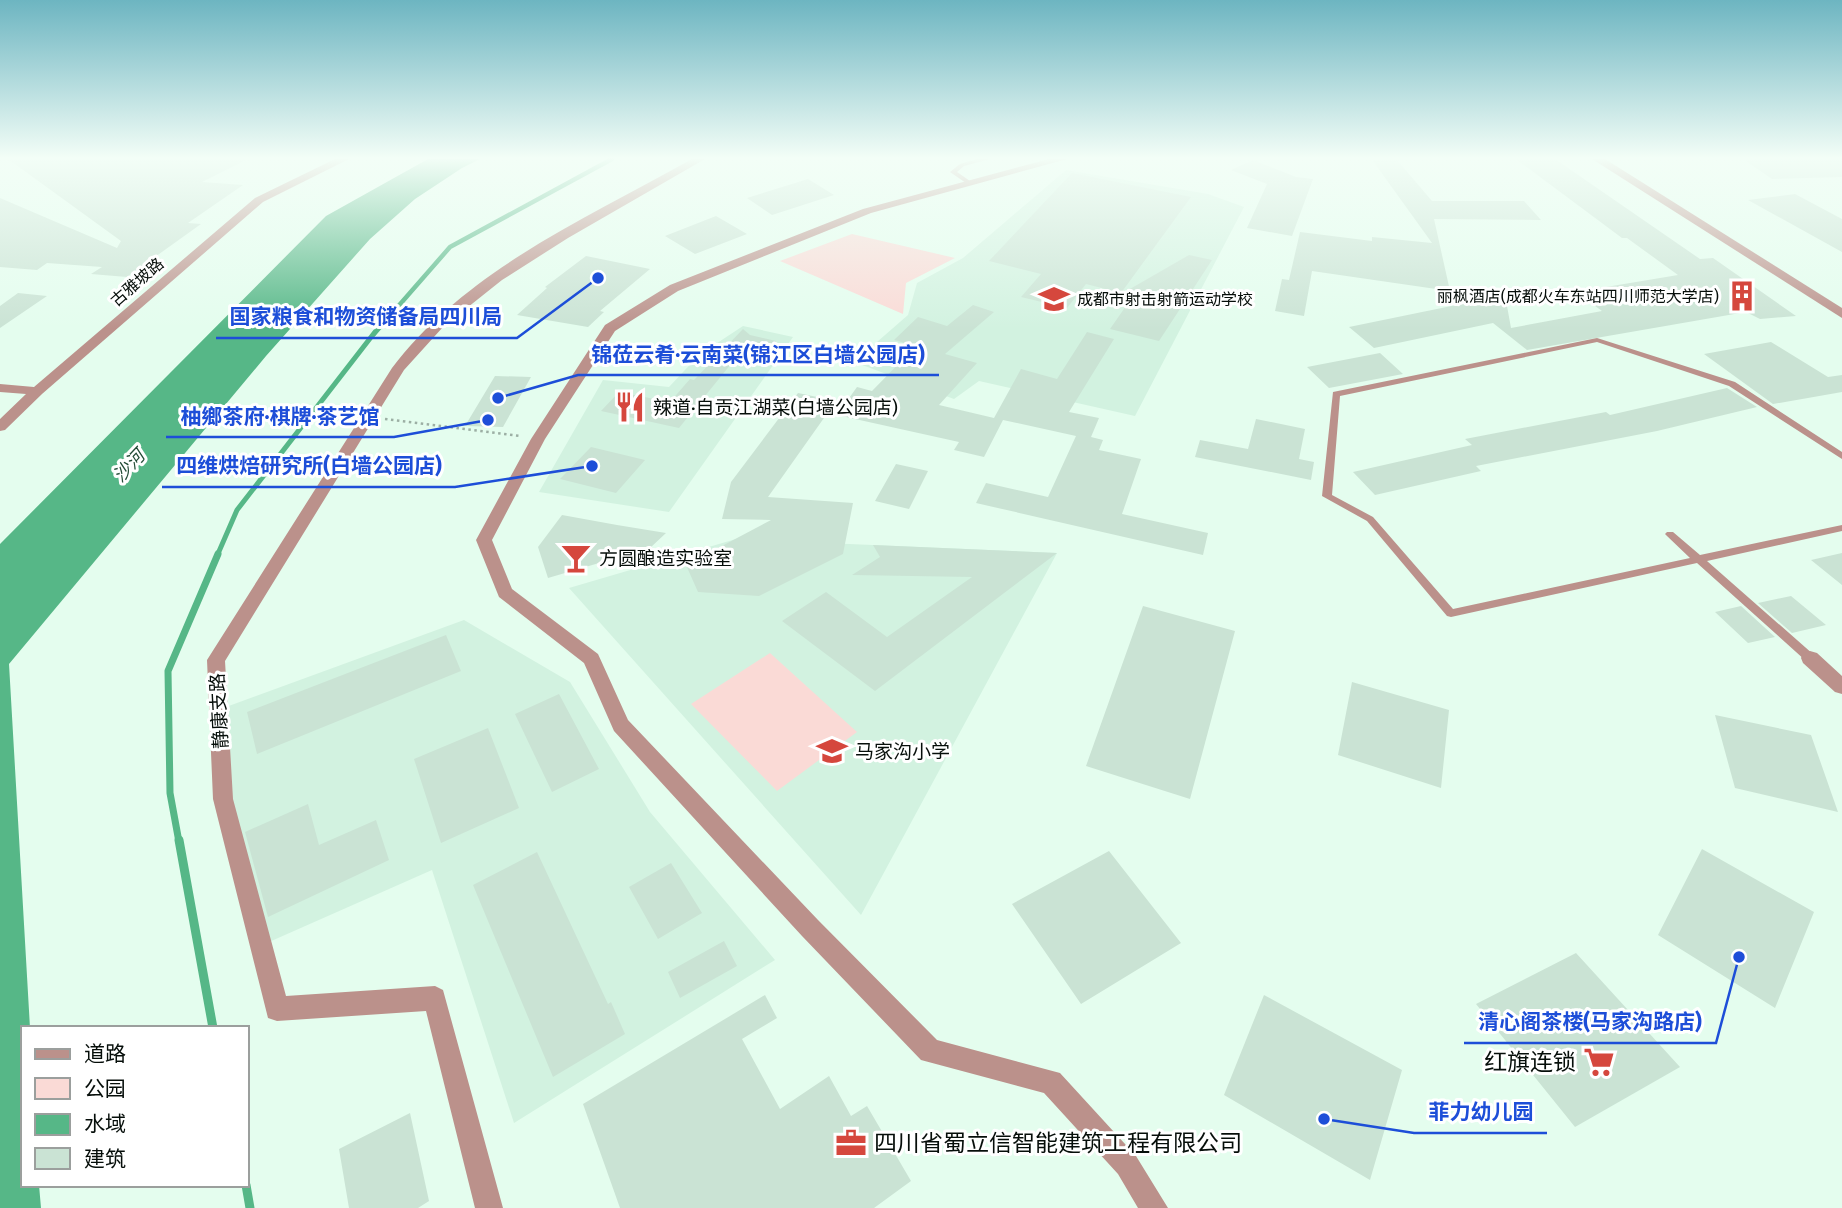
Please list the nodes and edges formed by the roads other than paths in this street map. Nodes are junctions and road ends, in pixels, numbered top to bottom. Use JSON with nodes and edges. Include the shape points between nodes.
{"nodes":[{"id":1,"x":241,"y":215,"type":"edge"},
{"id":2,"x":602,"y":215,"type":"edge"},
{"id":3,"x":856,"y":215,"type":"edge"},
{"id":4,"x":1686,"y":215,"type":"edge"},
{"id":5,"x":1704,"y":215,"type":"edge"},
{"id":6,"x":1842,"y":301,"type":"edge"},
{"id":7,"x":1842,"y":314,"type":"edge"},
{"id":8,"x":0,"y":388,"type":"edge"},
{"id":9,"x":37,"y":391,"type":"junction"},
{"id":10,"x":0,"y":427,"type":"edge"},
{"id":11,"x":1842,"y":456,"type":"edge"},
{"id":12,"x":1842,"y":528,"type":"edge"},
{"id":13,"x":1670,"y":534,"type":"dead end"},
{"id":14,"x":1699,"y":559,"type":"junction"},
{"id":15,"x":1810,"y":658,"type":"joint"},
{"id":16,"x":1842,"y":687,"type":"edge"},
{"id":17,"x":489,"y":1208,"type":"edge"},
{"id":18,"x":1154,"y":1208,"type":"edge"}],
"edges":[{"from":1,"to":9,"type":"street","name":"古雅坡路"},
{"from":2,"to":17,"type":"street","name":"静康支路","via":[[481,289],[436,326],[399,368],[216,660],[223,799],[277,1009],[435,998]]},
{"from":3,"to":18,"type":"street","via":[[674,288],[610,328],[538,439],[484,540],[505,593],[591,659],[621,725],[930,1051],[1051,1082],[1127,1165]]},
{"from":4,"to":7,"type":"street"},
{"from":5,"to":6,"type":"street"},
{"from":8,"to":9,"type":"street"},
{"from":9,"to":10,"type":"street","name":"古雅坡路"},
{"from":11,"to":14,"type":"lane","via":[[1732,384],[1597,340],[1336,394],[1327,496],[1370,519],[1451,613]]},
{"from":12,"to":14,"type":"lane"},
{"from":13,"to":14,"type":"lane"},
{"from":14,"to":15,"type":"lane"},
{"from":15,"to":16,"type":"street"}]}
